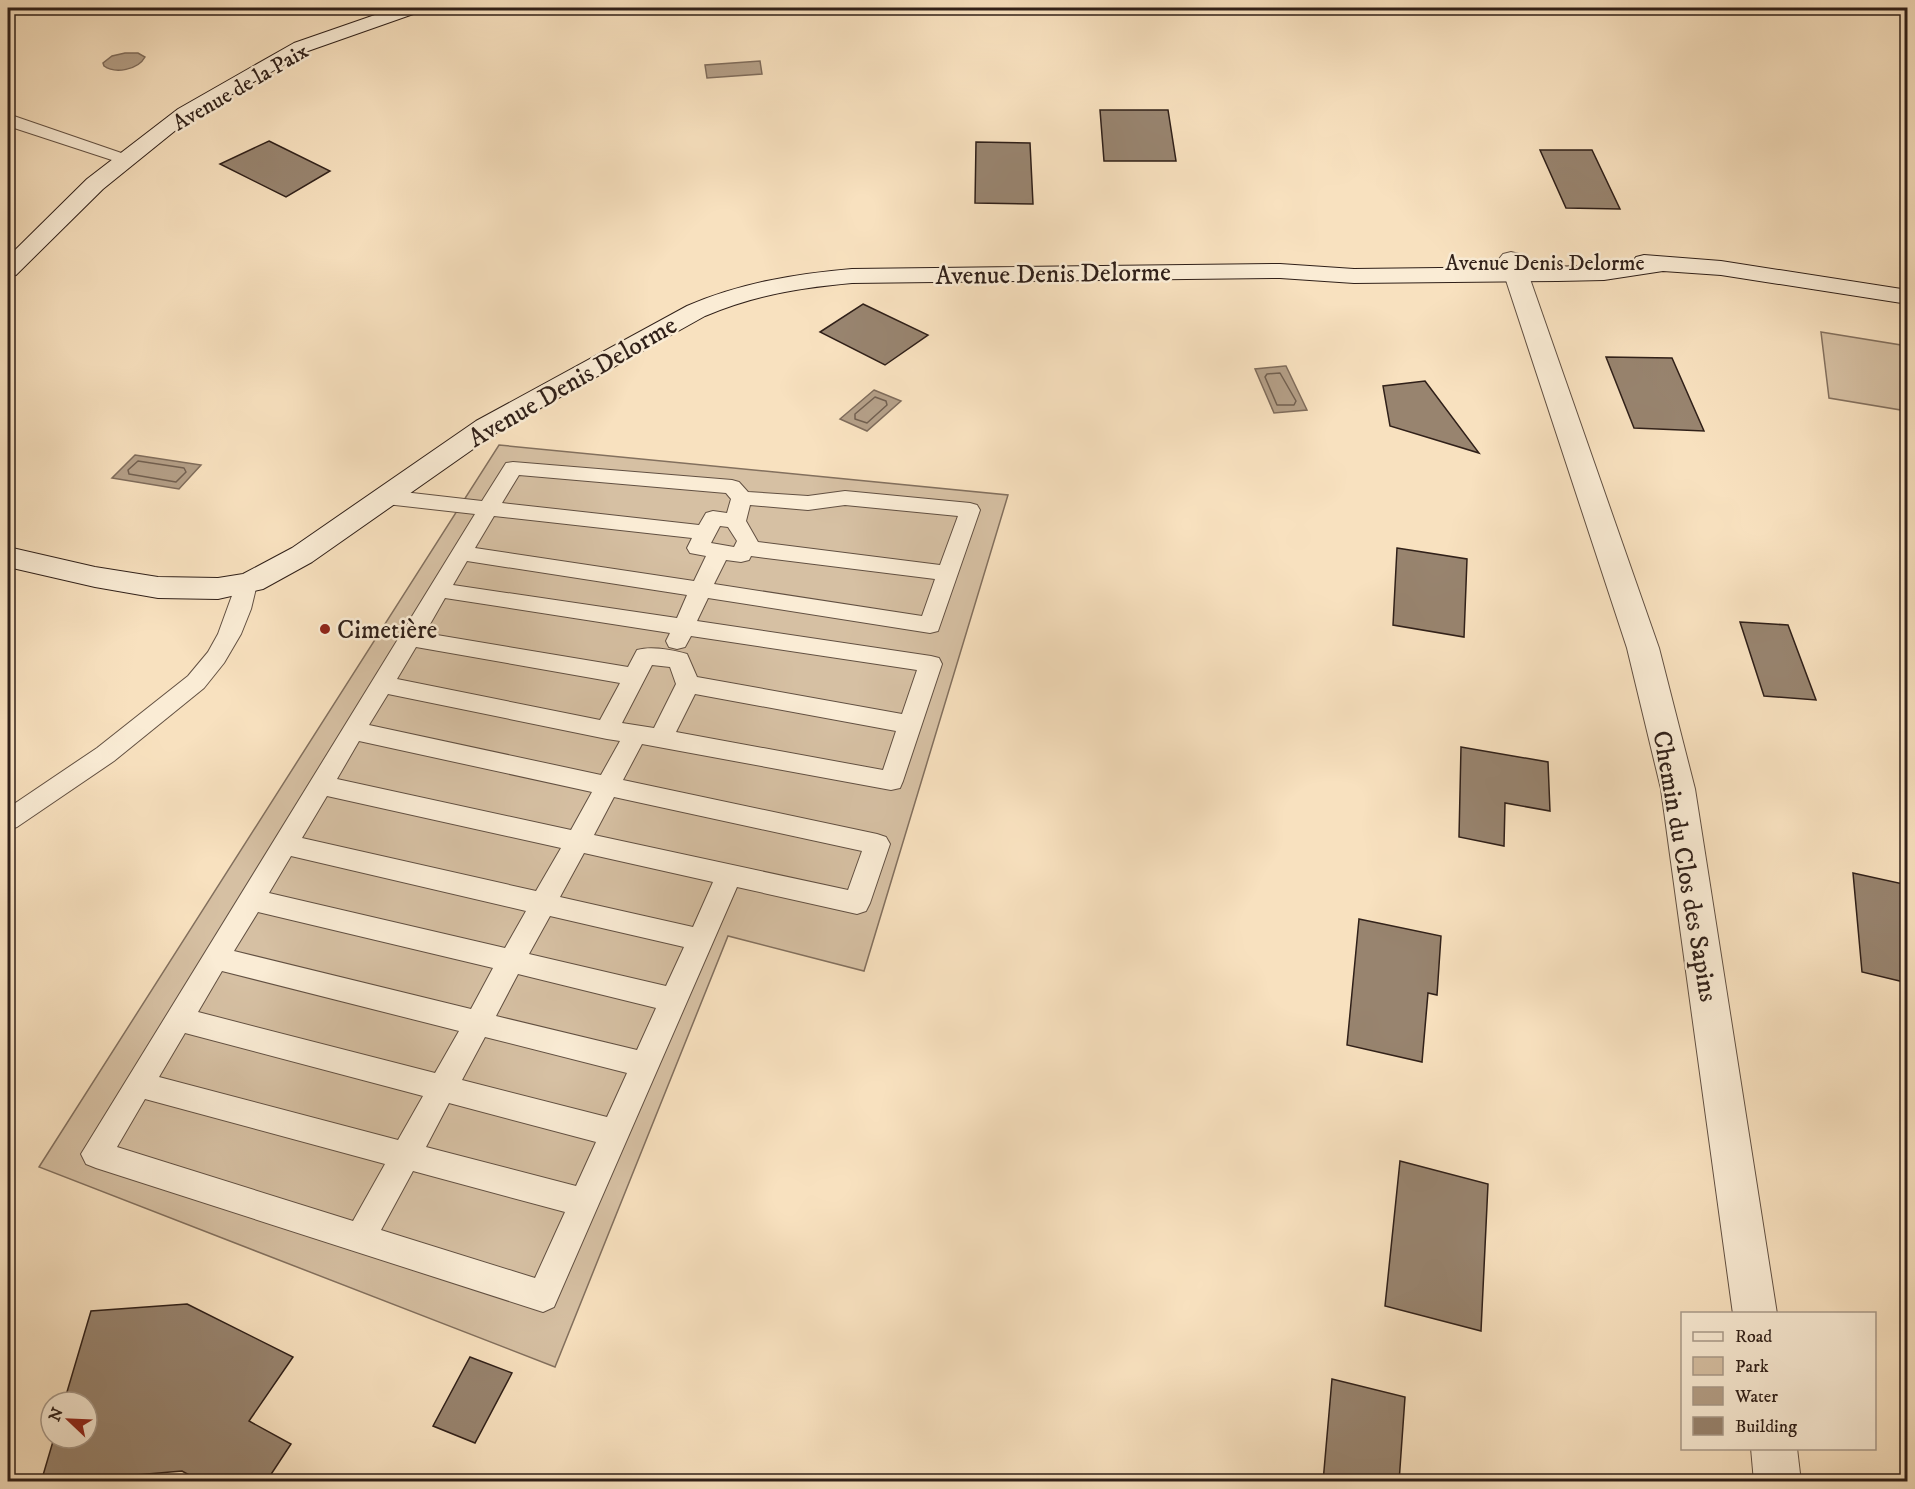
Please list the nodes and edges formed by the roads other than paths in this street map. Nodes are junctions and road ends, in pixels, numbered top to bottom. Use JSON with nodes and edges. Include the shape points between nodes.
{"nodes":[{"id":1,"x":412,"y":8,"type":"edge"},
{"id":2,"x":8,"y":119,"type":"edge"},
{"id":3,"x":127,"y":160,"type":"junction"},
{"id":4,"x":1513,"y":267,"type":"junction"},
{"id":5,"x":8,"y":270,"type":"edge"},
{"id":6,"x":1908,"y":297,"type":"edge"},
{"id":7,"x":386,"y":497,"type":"junction"},
{"id":8,"x":738,"y":509,"type":"junction"},
{"id":9,"x":488,"y":510,"type":"junction"},
{"id":10,"x":706,"y":534,"type":"junction"},
{"id":11,"x":745,"y":548,"type":"junction"},
{"id":12,"x":719,"y":551,"type":"junction"},
{"id":13,"x":462,"y":553,"type":"junction"},
{"id":14,"x":8,"y":557,"type":"edge"},
{"id":15,"x":948,"y":573,"type":"junction"},
{"id":16,"x":246,"y":584,"type":"junction"},
{"id":17,"x":439,"y":590,"type":"junction"},
{"id":18,"x":701,"y":590,"type":"junction"},
{"id":19,"x":684,"y":627,"type":"junction"},
{"id":20,"x":410,"y":638,"type":"junction"},
{"id":21,"x":669,"y":659,"type":"junction"},
{"id":22,"x":634,"y":677,"type":"junction"},
{"id":23,"x":382,"y":684,"type":"junction"},
{"id":24,"x":688,"y":684,"type":"junction"},
{"id":25,"x":911,"y":725,"type":"junction"},
{"id":26,"x":607,"y":730,"type":"junction"},
{"id":27,"x":354,"y":731,"type":"junction"},
{"id":28,"x":649,"y":736,"type":"junction"},
{"id":29,"x":320,"y":785,"type":"junction"},
{"id":30,"x":608,"y":786,"type":"junction"},
{"id":31,"x":8,"y":820,"type":"edge"},
{"id":32,"x":577,"y":842,"type":"junction"},
{"id":33,"x":284,"y":844,"type":"junction"},
{"id":34,"x":729,"y":875,"type":"junction"},
{"id":35,"x":250,"y":899,"type":"junction"},
{"id":36,"x":543,"y":904,"type":"junction"},
{"id":37,"x":700,"y":940,"type":"junction"},
{"id":38,"x":216,"y":958,"type":"junction"},
{"id":39,"x":512,"y":962,"type":"junction"},
{"id":40,"x":674,"y":1000,"type":"junction"},
{"id":41,"x":179,"y":1019,"type":"junction"},
{"id":42,"x":478,"y":1023,"type":"junction"},
{"id":43,"x":645,"y":1065,"type":"junction"},
{"id":44,"x":138,"y":1084,"type":"junction"},
{"id":45,"x":442,"y":1087,"type":"junction"},
{"id":46,"x":615,"y":1133,"type":"junction"},
{"id":47,"x":406,"y":1156,"type":"junction"},
{"id":48,"x":584,"y":1203,"type":"junction"},
{"id":49,"x":360,"y":1238,"type":"junction"},
{"id":50,"x":1755,"y":1312,"type":"edge"},
{"id":51,"x":1774,"y":1450,"type":"edge"},
{"id":52,"x":1778,"y":1482,"type":"edge"}],
"edges":[{"from":1,"to":3,"type":"street","name":"Avenue de la Paix","via":[[301,48],[185,113]]},
{"from":2,"to":3,"type":"lane"},
{"from":3,"to":5,"type":"street","name":"Avenue de la Paix","via":[[95,184]]},
{"from":4,"to":6,"type":"street","name":"Avenue Denis Delorme","via":[[1604,273],[1666,263]]},
{"from":4,"to":7,"type":"street","name":"Avenue Denis Delorme","via":[[1354,276],[1280,270],[852,276],[795,281],[729,297],[648,336],[486,427]]},
{"from":4,"to":50,"type":"street","name":"Chemin du Clos des Sapins","via":[[1643,648],[1678,789]]},
{"from":7,"to":9,"type":"lane"},
{"from":7,"to":16,"type":"street","name":"Avenue Denis Delorme","via":[[302,555]]},
{"from":8,"to":9,"type":"lane","via":[[732,487],[513,468]]},
{"from":8,"to":10,"type":"lane","via":[[713,518]]},
{"from":8,"to":11,"type":"lane","via":[[748,541]]},
{"from":8,"to":15,"type":"lane","via":[[844,498],[970,510]]},
{"from":9,"to":10,"type":"lane"},
{"from":9,"to":13,"type":"lane"},
{"from":10,"to":12,"type":"lane","via":[[698,548]]},
{"from":11,"to":12,"type":"lane","via":[[741,555]]},
{"from":11,"to":15,"type":"lane"},
{"from":12,"to":18,"type":"lane"},
{"from":13,"to":17,"type":"lane"},
{"from":13,"to":18,"type":"lane"},
{"from":14,"to":16,"type":"street","name":"Avenue Denis Delorme","via":[[175,590]]},
{"from":15,"to":18,"type":"lane","via":[[930,625]]},
{"from":16,"to":31,"type":"lane","via":[[232,629],[200,678],[76,776]]},
{"from":17,"to":19,"type":"lane"},
{"from":17,"to":20,"type":"lane"},
{"from":18,"to":19,"type":"lane"},
{"from":19,"to":21,"type":"lane"},
{"from":19,"to":25,"type":"lane","via":[[931,664]]},
{"from":20,"to":22,"type":"lane"},
{"from":20,"to":23,"type":"lane"},
{"from":21,"to":22,"type":"lane","via":[[645,656]]},
{"from":21,"to":24,"type":"lane","via":[[679,660]]},
{"from":22,"to":26,"type":"lane"},
{"from":23,"to":26,"type":"lane"},
{"from":23,"to":27,"type":"lane"},
{"from":24,"to":25,"type":"lane"},
{"from":24,"to":28,"type":"lane"},
{"from":25,"to":28,"type":"lane","via":[[891,782]]},
{"from":26,"to":28,"type":"lane"},
{"from":27,"to":29,"type":"lane"},
{"from":27,"to":30,"type":"lane"},
{"from":28,"to":30,"type":"lane"},
{"from":29,"to":32,"type":"lane"},
{"from":29,"to":33,"type":"lane"},
{"from":30,"to":32,"type":"lane"},
{"from":30,"to":34,"type":"lane","via":[[877,844],[857,903]]},
{"from":32,"to":34,"type":"lane"},
{"from":32,"to":36,"type":"lane"},
{"from":33,"to":35,"type":"lane"},
{"from":33,"to":36,"type":"lane"},
{"from":34,"to":37,"type":"lane"},
{"from":35,"to":38,"type":"lane"},
{"from":35,"to":39,"type":"lane"},
{"from":36,"to":37,"type":"lane"},
{"from":36,"to":39,"type":"lane"},
{"from":37,"to":40,"type":"lane"},
{"from":38,"to":41,"type":"lane"},
{"from":38,"to":42,"type":"lane"},
{"from":39,"to":40,"type":"lane"},
{"from":39,"to":42,"type":"lane"},
{"from":40,"to":43,"type":"lane"},
{"from":41,"to":44,"type":"lane"},
{"from":41,"to":45,"type":"lane"},
{"from":42,"to":43,"type":"lane"},
{"from":42,"to":45,"type":"lane"},
{"from":43,"to":46,"type":"lane"},
{"from":44,"to":47,"type":"lane"},
{"from":44,"to":49,"type":"lane","via":[[96,1154]]},
{"from":45,"to":46,"type":"lane"},
{"from":45,"to":47,"type":"lane"},
{"from":46,"to":48,"type":"lane"},
{"from":47,"to":48,"type":"lane"},
{"from":47,"to":49,"type":"lane"},
{"from":48,"to":49,"type":"lane","via":[[543,1296]]},
{"from":51,"to":52,"type":"street"}]}
